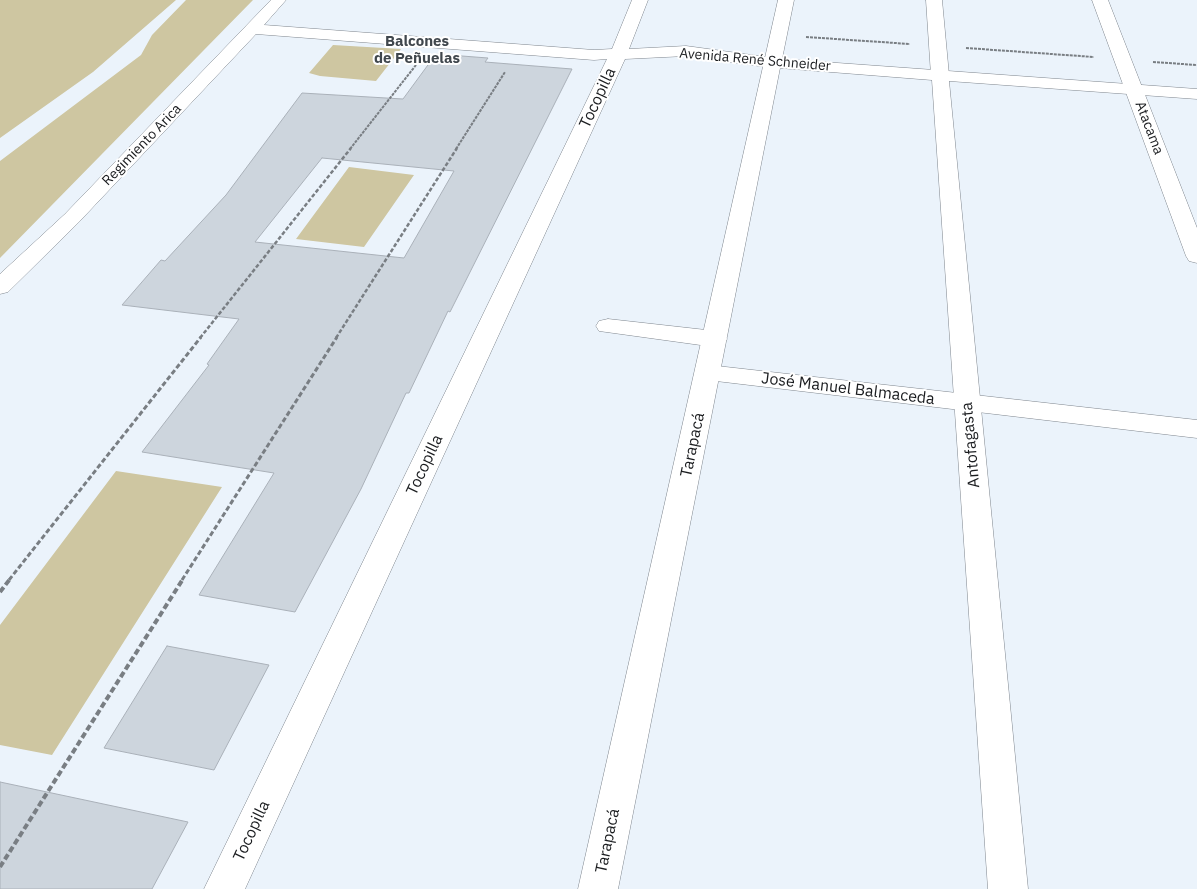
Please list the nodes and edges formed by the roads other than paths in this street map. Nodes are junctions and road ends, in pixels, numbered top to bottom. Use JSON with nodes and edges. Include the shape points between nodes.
{"nodes":[{"id":1,"x":279,"y":0,"type":"edge"},
{"id":2,"x":640,"y":0,"type":"edge"},
{"id":3,"x":786,"y":0,"type":"edge"},
{"id":4,"x":934,"y":0,"type":"edge"},
{"id":5,"x":1100,"y":0,"type":"edge"},
{"id":6,"x":258,"y":24,"type":"junction"},
{"id":7,"x":622,"y":47,"type":"junction"},
{"id":8,"x":777,"y":49,"type":"junction"},
{"id":9,"x":939,"y":61,"type":"junction"},
{"id":10,"x":1197,"y":81,"type":"edge"},
{"id":11,"x":1132,"y":83,"type":"junction"},
{"id":12,"x":1197,"y":94,"type":"edge"},
{"id":13,"x":1197,"y":256,"type":"edge"},
{"id":14,"x":0,"y":287,"type":"edge"},
{"id":15,"x":608,"y":326,"type":"dead end"},
{"id":16,"x":715,"y":339,"type":"junction"},
{"id":17,"x":708,"y":373,"type":"junction"},
{"id":18,"x":967,"y":403,"type":"junction"},
{"id":19,"x":1197,"y":429,"type":"edge"},
{"id":20,"x":224,"y":889,"type":"edge"},
{"id":21,"x":598,"y":889,"type":"edge"},
{"id":22,"x":1008,"y":889,"type":"edge"}],
"edges":[{"from":1,"to":6,"type":"street","name":"Regimiento Arica"},
{"from":2,"to":7,"type":"street","name":"Tocopilla"},
{"from":3,"to":8,"type":"street","name":"Tarapacá"},
{"from":4,"to":9,"type":"street","name":"Antofagasta"},
{"from":5,"to":11,"type":"street","name":"Atacama"},
{"from":6,"to":7,"type":"street","name":"Avenida René Schneider","via":[[574,40]]},
{"from":6,"to":7,"type":"street","name":"Avenida René Schneider","via":[[519,49]]},
{"from":6,"to":14,"type":"street","name":"Regimiento Arica","via":[[72,218]]},
{"from":7,"to":8,"type":"street","name":"Avenida René Schneider","via":[[686,51]]},
{"from":7,"to":20,"type":"street","name":"Tocopilla"},
{"from":8,"to":9,"type":"street","name":"Avenida René Schneider"},
{"from":8,"to":16,"type":"street","name":"Tarapacá"},
{"from":9,"to":11,"type":"street","name":"Avenida René Schneider"},
{"from":9,"to":18,"type":"street","name":"Antofagasta"},
{"from":10,"to":11,"type":"street","name":"Avenida René Schneider"},
{"from":11,"to":12,"type":"street","name":"Avenida René Schneider"},
{"from":11,"to":13,"type":"street","name":"Atacama"},
{"from":15,"to":16,"type":"street"},
{"from":16,"to":17,"type":"street","name":"Tarapacá"},
{"from":17,"to":18,"type":"street","name":"José Manuel Balmaceda"},
{"from":17,"to":21,"type":"street","name":"Tarapacá"},
{"from":18,"to":19,"type":"street","name":"José Manuel Balmaceda"},
{"from":18,"to":22,"type":"street","name":"Antofagasta"}]}
